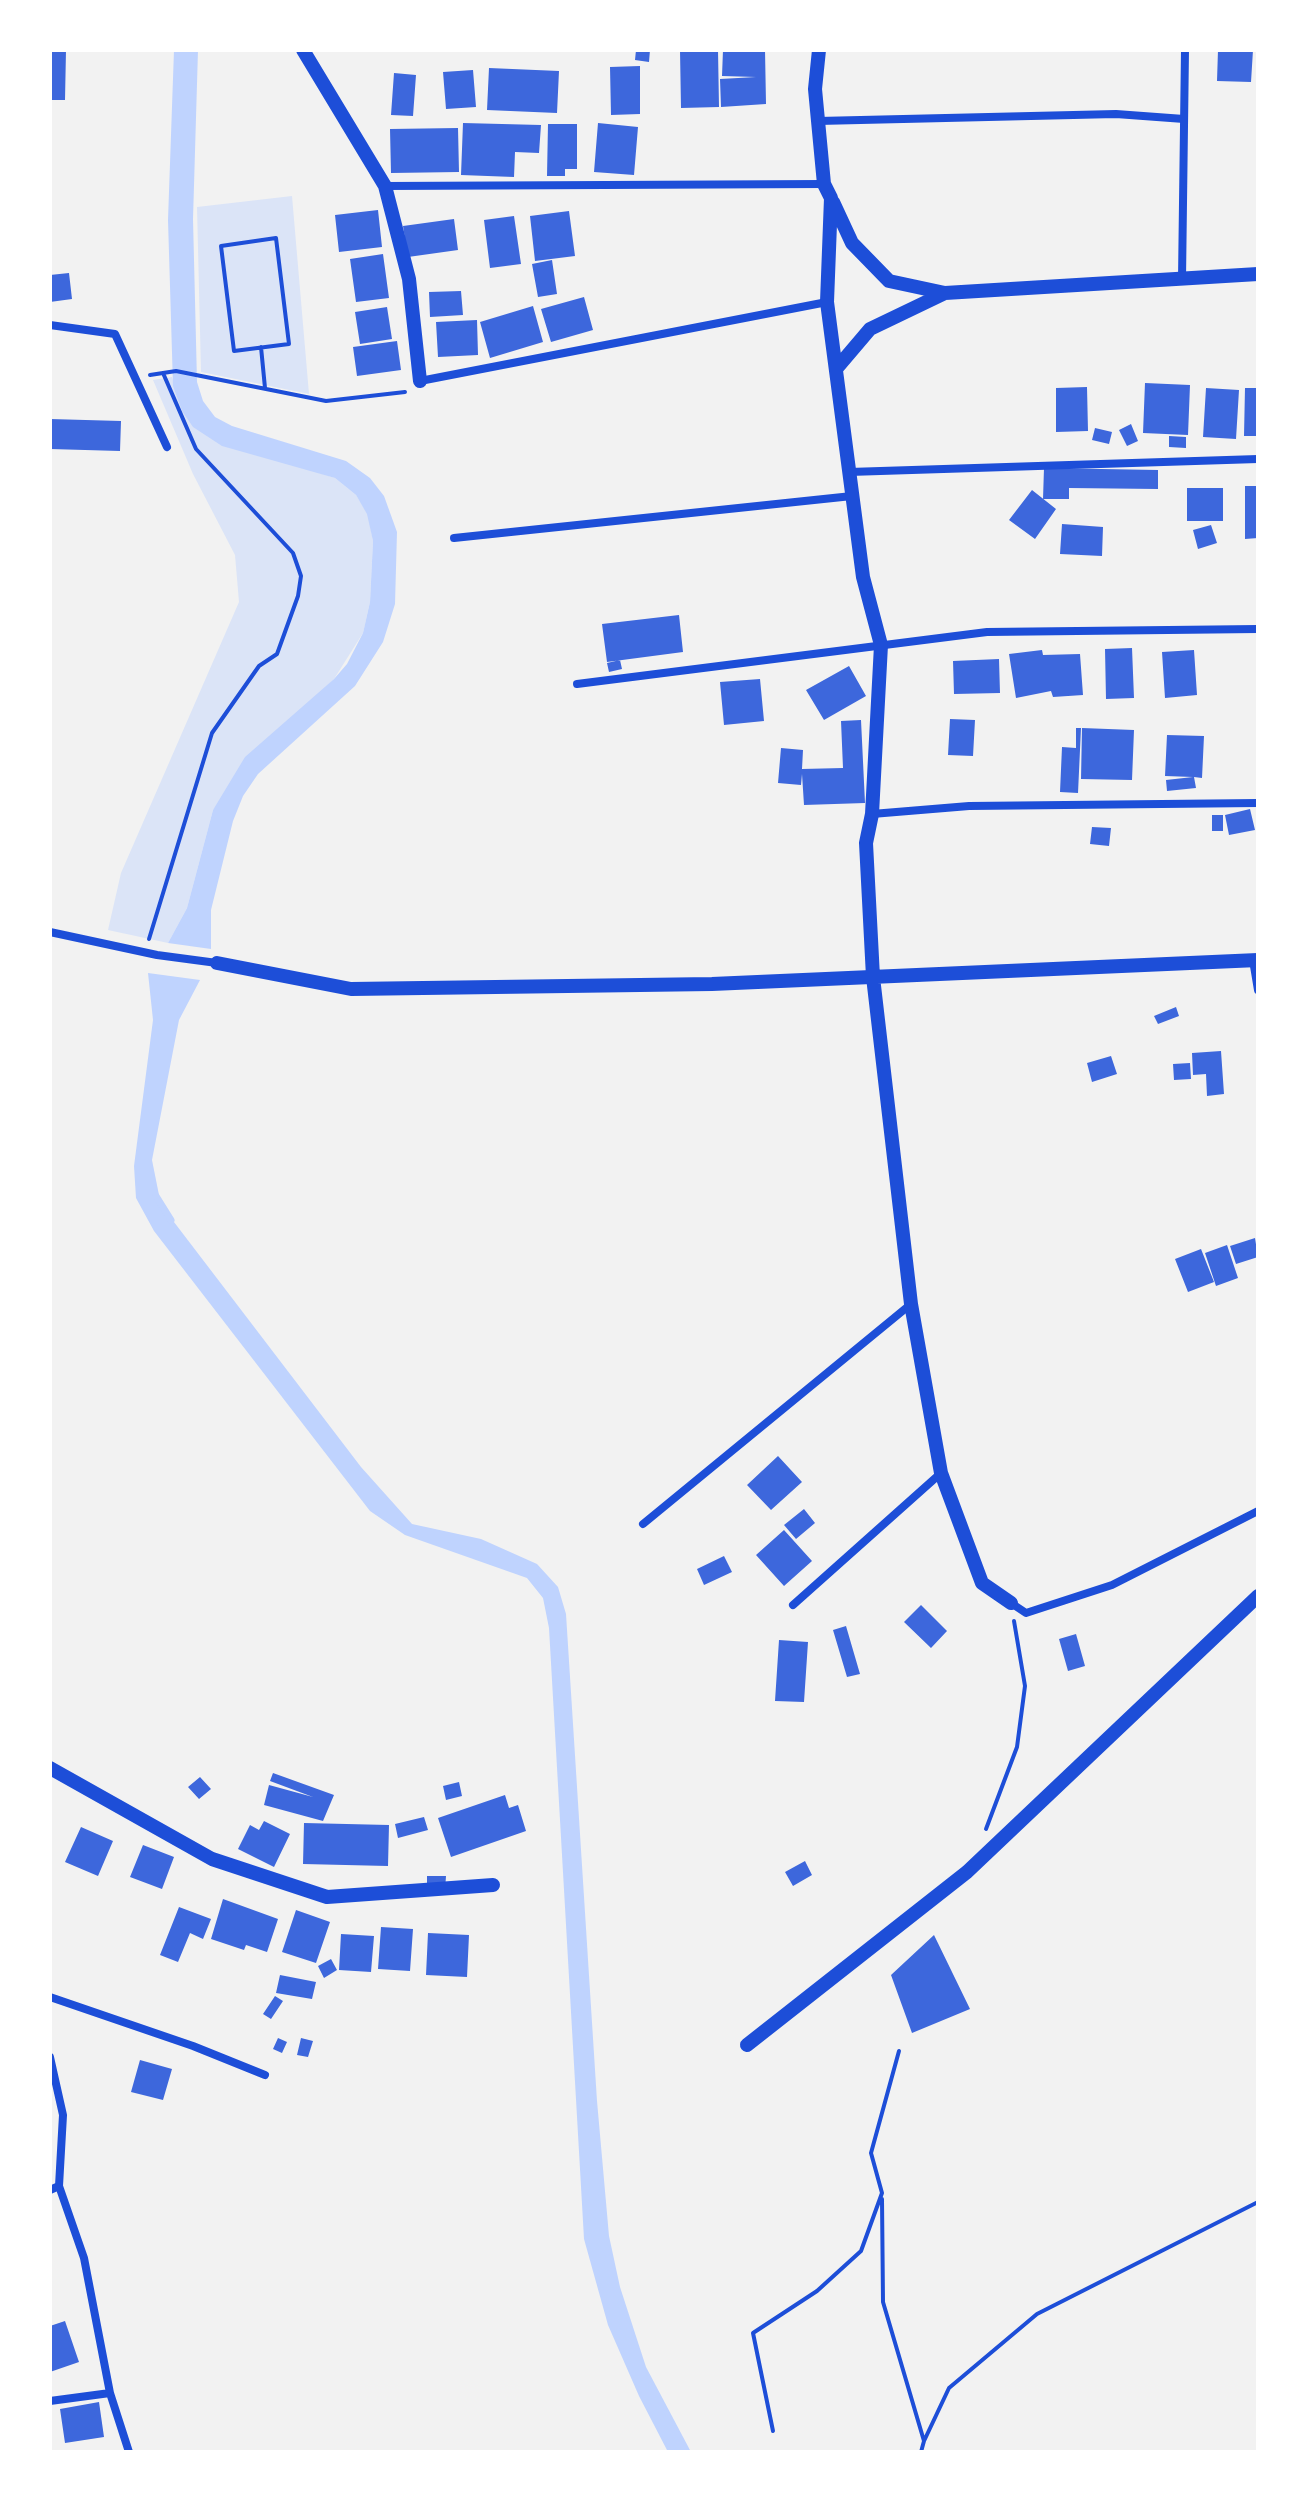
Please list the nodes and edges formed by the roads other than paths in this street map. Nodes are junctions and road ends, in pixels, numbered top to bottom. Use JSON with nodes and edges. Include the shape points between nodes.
{"nodes":[{"id":1,"x":303,"y":50,"type":"edge"},
{"id":2,"x":819,"y":50,"type":"edge"},
{"id":3,"x":1185,"y":50,"type":"edge"},
{"id":4,"x":1184,"y":119,"type":"junction"},
{"id":5,"x":818,"y":121,"type":"junction"},
{"id":6,"x":824,"y":184,"type":"junction"},
{"id":7,"x":385,"y":186,"type":"junction"},
{"id":8,"x":831,"y":198,"type":"junction"},
{"id":9,"x":1258,"y":274,"type":"edge"},
{"id":10,"x":1182,"y":279,"type":"junction"},
{"id":11,"x":945,"y":293,"type":"junction"},
{"id":12,"x":827,"y":302,"type":"junction"},
{"id":13,"x":50,"y":325,"type":"edge"},
{"id":14,"x":836,"y":369,"type":"junction"},
{"id":15,"x":420,"y":381,"type":"joint"},
{"id":16,"x":167,"y":447,"type":"dead end"},
{"id":17,"x":1258,"y":459,"type":"edge"},
{"id":18,"x":849,"y":472,"type":"junction"},
{"id":19,"x":852,"y":496,"type":"junction"},
{"id":20,"x":454,"y":538,"type":"dead end"},
{"id":21,"x":1258,"y":629,"type":"edge"},
{"id":22,"x":881,"y":645,"type":"junction"},
{"id":23,"x":577,"y":684,"type":"dead end"},
{"id":24,"x":1258,"y":803,"type":"edge"},
{"id":25,"x":872,"y":814,"type":"junction"},
{"id":26,"x":50,"y":932,"type":"edge"},
{"id":27,"x":1255,"y":960,"type":"edge"},
{"id":28,"x":217,"y":963,"type":"joint"},
{"id":29,"x":873,"y":977,"type":"junction"},
{"id":30,"x":1258,"y":990,"type":"edge"},
{"id":31,"x":911,"y":1304,"type":"junction"},
{"id":32,"x":941,"y":1473,"type":"junction"},
{"id":33,"x":1258,"y":1511,"type":"edge"},
{"id":34,"x":643,"y":1524,"type":"dead end"},
{"id":35,"x":1258,"y":1596,"type":"edge"},
{"id":36,"x":1011,"y":1603,"type":"joint"},
{"id":37,"x":793,"y":1605,"type":"dead end"},
{"id":38,"x":50,"y":1768,"type":"edge"},
{"id":39,"x":493,"y":1885,"type":"dead end"},
{"id":40,"x":50,"y":1997,"type":"edge"},
{"id":41,"x":747,"y":2045,"type":"dead end"},
{"id":42,"x":50,"y":2057,"type":"edge"},
{"id":43,"x":265,"y":2075,"type":"dead end"},
{"id":44,"x":54,"y":2188,"type":"edge"},
{"id":45,"x":110,"y":2393,"type":"junction"},
{"id":46,"x":50,"y":2401,"type":"edge"},
{"id":47,"x":129,"y":2452,"type":"edge"}],
"edges":[{"from":1,"to":7,"type":"street"},
{"from":2,"to":5,"type":"street"},
{"from":3,"to":4,"type":"street"},
{"from":4,"to":5,"type":"street","via":[[1116,114]]},
{"from":4,"to":10,"type":"street"},
{"from":5,"to":6,"type":"street"},
{"from":6,"to":7,"type":"street"},
{"from":6,"to":8,"type":"street"},
{"from":7,"to":15,"type":"street","via":[[409,279]]},
{"from":8,"to":11,"type":"street","via":[[852,243],[889,281]]},
{"from":8,"to":12,"type":"street"},
{"from":9,"to":10,"type":"street"},
{"from":10,"to":11,"type":"street"},
{"from":11,"to":14,"type":"street","via":[[870,329]]},
{"from":12,"to":14,"type":"street"},
{"from":12,"to":15,"type":"street"},
{"from":13,"to":16,"type":"street","via":[[115,334]]},
{"from":14,"to":18,"type":"street"},
{"from":17,"to":18,"type":"street"},
{"from":18,"to":19,"type":"street"},
{"from":19,"to":20,"type":"street"},
{"from":19,"to":22,"type":"street","via":[[863,577]]},
{"from":21,"to":22,"type":"street","via":[[987,632]]},
{"from":22,"to":23,"type":"street"},
{"from":22,"to":25,"type":"street"},
{"from":24,"to":25,"type":"street","via":[[969,806]]},
{"from":25,"to":29,"type":"street","via":[[866,843]]},
{"from":26,"to":28,"type":"street"},
{"from":27,"to":29,"type":"street"},
{"from":27,"to":30,"type":"street"},
{"from":28,"to":29,"type":"street","via":[[351,989]]},
{"from":29,"to":31,"type":"street"},
{"from":31,"to":32,"type":"street"},
{"from":31,"to":34,"type":"street"},
{"from":32,"to":36,"type":"street","via":[[982,1583]]},
{"from":32,"to":37,"type":"street"},
{"from":33,"to":36,"type":"street","via":[[1112,1585],[1026,1613]]},
{"from":35,"to":41,"type":"street","via":[[967,1872]]},
{"from":38,"to":39,"type":"street","via":[[212,1859],[327,1897]]},
{"from":40,"to":43,"type":"street"},
{"from":42,"to":44,"type":"street","via":[[63,2115]]},
{"from":44,"to":45,"type":"street","via":[[84,2258]]},
{"from":45,"to":46,"type":"street"},
{"from":45,"to":47,"type":"street"}]}
